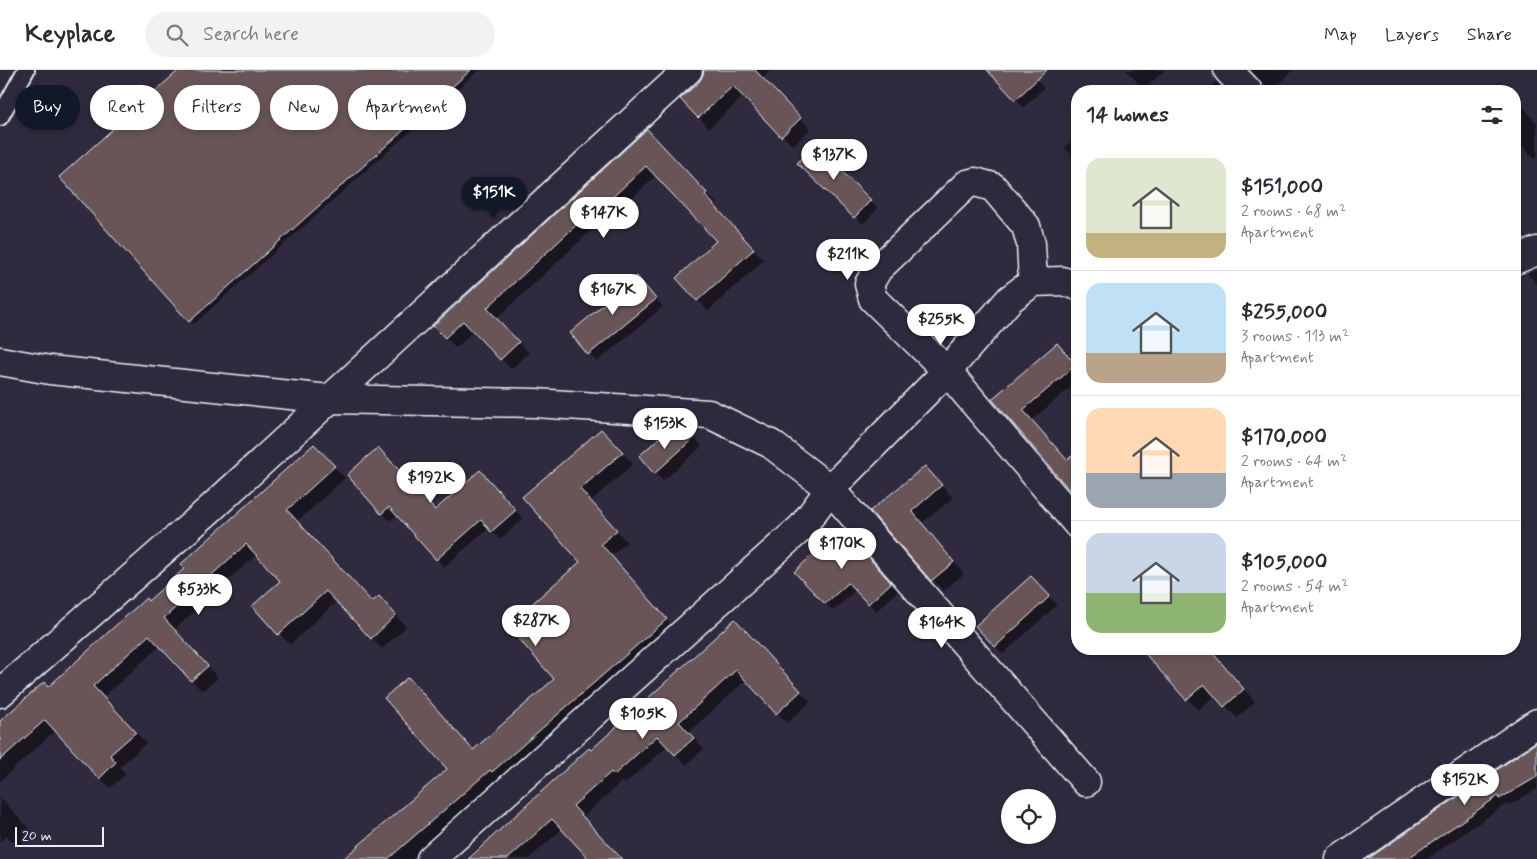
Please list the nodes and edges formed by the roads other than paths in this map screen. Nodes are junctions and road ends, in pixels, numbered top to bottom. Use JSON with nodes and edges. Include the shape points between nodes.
{"nodes":[{"id":1,"x":26,"y":70,"type":"edge"},
{"id":2,"x":688,"y":70,"type":"edge"},
{"id":3,"x":1228,"y":70,"type":"edge"},
{"id":4,"x":1242,"y":85,"type":"edge"},
{"id":5,"x":0,"y":117,"type":"edge"},
{"id":6,"x":1537,"y":251,"type":"edge"},
{"id":7,"x":1521,"y":258,"type":"edge"},
{"id":8,"x":1033,"y":282,"type":"junction"},
{"id":9,"x":1071,"y":284,"type":"edge"},
{"id":10,"x":0,"y":361,"type":"edge"},
{"id":11,"x":947,"y":370,"type":"junction"},
{"id":12,"x":328,"y":399,"type":"junction"},
{"id":13,"x":830,"y":489,"type":"junction"},
{"id":14,"x":1071,"y":517,"type":"edge"},
{"id":15,"x":0,"y":693,"type":"edge"},
{"id":16,"x":1537,"y":723,"type":"edge"},
{"id":17,"x":1086,"y":782,"type":"dead end"},
{"id":18,"x":432,"y":859,"type":"edge"},
{"id":19,"x":1340,"y":859,"type":"edge"}],
"edges":[{"from":1,"to":5,"type":"lane"},
{"from":2,"to":12,"type":"street"},
{"from":3,"to":4,"type":"street"},
{"from":6,"to":7,"type":"street"},
{"from":8,"to":9,"type":"street"},
{"from":8,"to":11,"type":"street","via":[[1010,300]]},
{"from":8,"to":11,"type":"street","via":[[1031,244],[1026,226],[993,188],[975,182],[966,184],[878,269],[869,284],[873,300]]},
{"from":10,"to":12,"type":"street","via":[[59,371]]},
{"from":11,"to":13,"type":"street"},
{"from":11,"to":14,"type":"street"},
{"from":12,"to":13,"type":"street","via":[[535,403],[708,414],[770,444]]},
{"from":12,"to":15,"type":"street","via":[[208,511]]},
{"from":13,"to":17,"type":"street"},
{"from":13,"to":18,"type":"street","via":[[802,527]]},
{"from":16,"to":19,"type":"street"}]}
